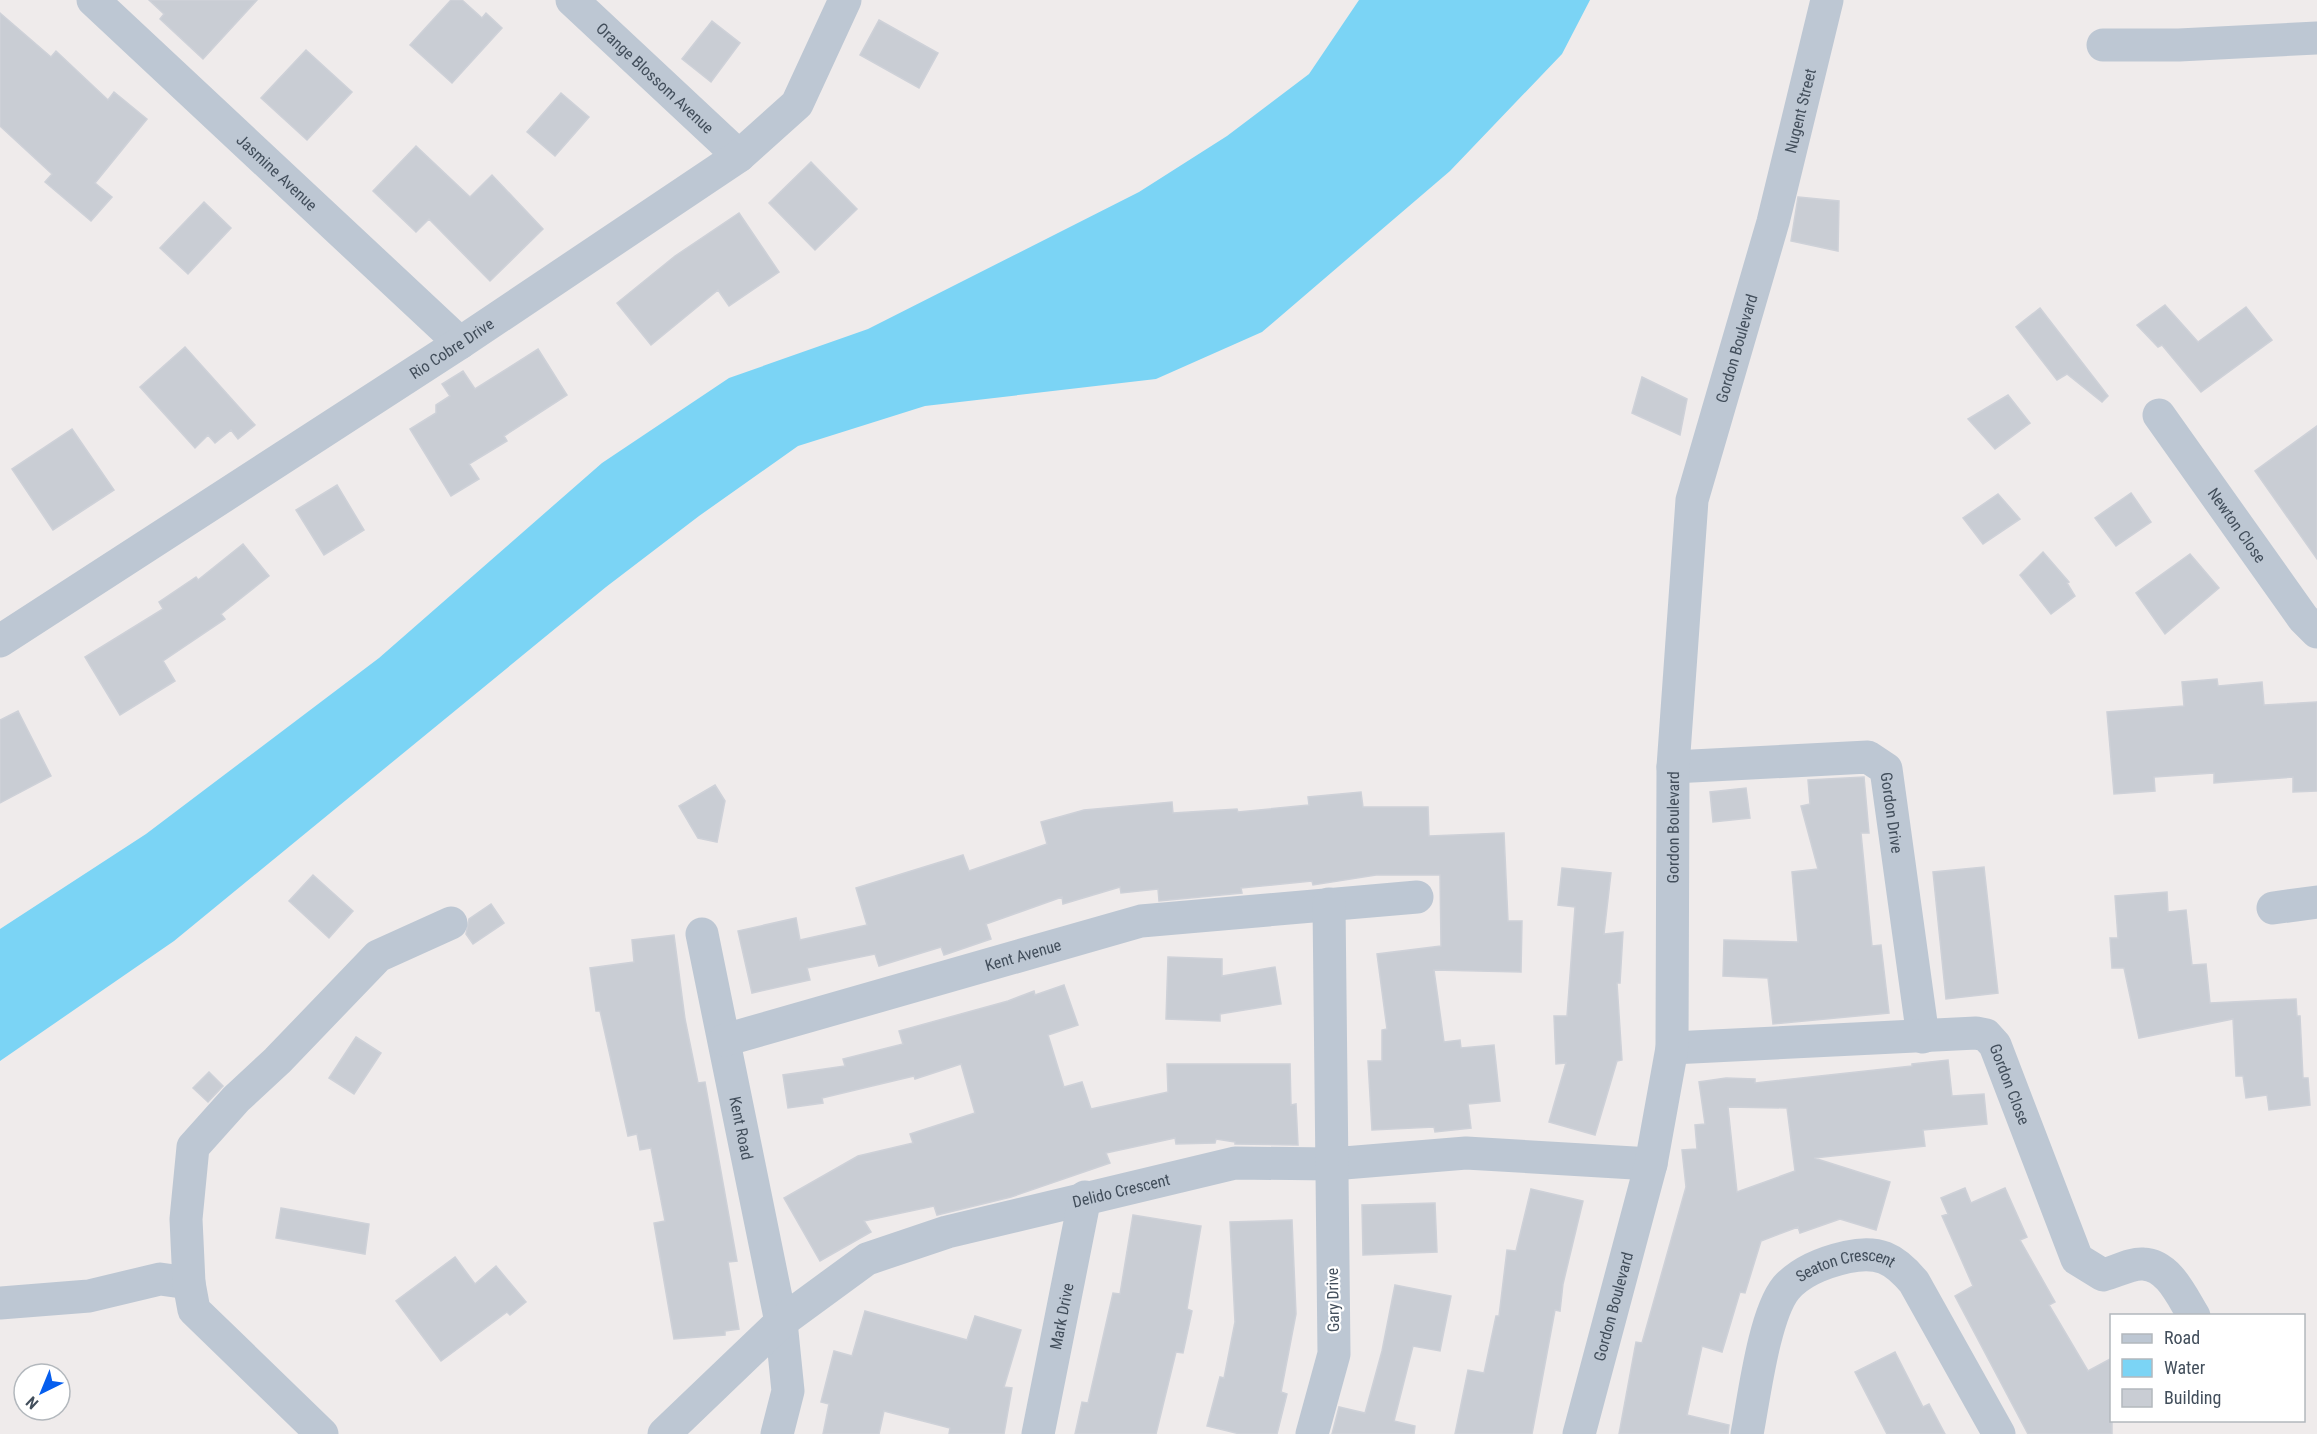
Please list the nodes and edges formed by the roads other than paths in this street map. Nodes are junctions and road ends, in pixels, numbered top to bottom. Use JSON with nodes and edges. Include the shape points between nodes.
{"nodes":[{"id":1,"x":93,"y":0,"type":"edge"},
{"id":2,"x":572,"y":0,"type":"edge"},
{"id":3,"x":845,"y":0,"type":"edge"},
{"id":4,"x":1827,"y":0,"type":"edge"},
{"id":5,"x":2317,"y":41,"type":"edge"},
{"id":6,"x":2103,"y":45,"type":"dead end"},
{"id":7,"x":740,"y":156,"type":"junction"},
{"id":8,"x":1773,"y":222,"type":"joint"},
{"id":9,"x":460,"y":343,"type":"junction"},
{"id":10,"x":2158,"y":415,"type":"dead end"},
{"id":11,"x":2317,"y":632,"type":"edge"},
{"id":12,"x":0,"y":640,"type":"edge"},
{"id":13,"x":1673,"y":767,"type":"junction"},
{"id":14,"x":1417,"y":897,"type":"dead end"},
{"id":15,"x":2317,"y":902,"type":"edge"},
{"id":16,"x":1329,"y":904,"type":"junction"},
{"id":17,"x":2273,"y":908,"type":"dead end"},
{"id":18,"x":451,"y":923,"type":"dead end"},
{"id":19,"x":702,"y":934,"type":"dead end"},
{"id":20,"x":1923,"y":1037,"type":"junction"},
{"id":21,"x":725,"y":1041,"type":"junction"},
{"id":22,"x":1672,"y":1048,"type":"junction"},
{"id":23,"x":1332,"y":1164,"type":"junction"},
{"id":24,"x":1651,"y":1164,"type":"junction"},
{"id":25,"x":1085,"y":1197,"type":"junction"},
{"id":26,"x":189,"y":1283,"type":"junction"},
{"id":27,"x":0,"y":1303,"type":"edge"},
{"id":28,"x":2193,"y":1314,"type":"edge"},
{"id":29,"x":782,"y":1322,"type":"junction"},
{"id":30,"x":322,"y":1434,"type":"edge"},
{"id":31,"x":664,"y":1434,"type":"edge"},
{"id":32,"x":777,"y":1434,"type":"edge"},
{"id":33,"x":1038,"y":1434,"type":"edge"},
{"id":34,"x":1312,"y":1434,"type":"edge"},
{"id":35,"x":1579,"y":1434,"type":"edge"},
{"id":36,"x":1747,"y":1434,"type":"edge"},
{"id":37,"x":1999,"y":1434,"type":"edge"}],
"edges":[{"from":1,"to":9,"type":"street","name":"Jasmine Avenue"},
{"from":2,"to":7,"type":"street","name":"Orange Blossom Avenue"},
{"from":3,"to":7,"type":"street","name":"Rio Cobre Drive","via":[[797,104]]},
{"from":4,"to":8,"type":"street","name":"Nugent Street"},
{"from":5,"to":6,"type":"street"},
{"from":7,"to":9,"type":"street","name":"Rio Cobre Drive"},
{"from":8,"to":13,"type":"street","name":"Gordon Boulevard","via":[[1692,500]]},
{"from":9,"to":12,"type":"street","name":"Rio Cobre Drive"},
{"from":10,"to":11,"type":"street","name":"Newton Close","via":[[2303,618]]},
{"from":13,"to":20,"type":"street","name":"Gordon Drive","via":[[1868,757],[1886,769]]},
{"from":13,"to":22,"type":"street","name":"Gordon Boulevard"},
{"from":14,"to":16,"type":"street","name":"Kent Avenue"},
{"from":15,"to":17,"type":"street"},
{"from":16,"to":21,"type":"street","name":"Kent Avenue","via":[[1141,921]]},
{"from":16,"to":23,"type":"street"},
{"from":18,"to":26,"type":"street","via":[[378,956],[236,1099],[193,1148],[186,1219]]},
{"from":19,"to":21,"type":"street","name":"Kent Road"},
{"from":20,"to":22,"type":"street","name":"Gordon Close"},
{"from":20,"to":28,"type":"street","name":"Gordon Close","via":[[1986,1035],[1995,1045],[2078,1258],[2103,1275],[2143,1264],[2155,1267],[2169,1277]]},
{"from":21,"to":29,"type":"street","name":"Kent Road"},
{"from":22,"to":24,"type":"street","name":"Gordon Boulevard"},
{"from":23,"to":24,"type":"street","name":"Delido Crescent","via":[[1466,1153]]},
{"from":23,"to":25,"type":"street","name":"Delido Crescent","via":[[1235,1163]]},
{"from":23,"to":34,"type":"street","name":"Gary Drive","via":[[1334,1354]]},
{"from":24,"to":35,"type":"street","name":"Gordon Boulevard"},
{"from":25,"to":29,"type":"street","name":"Delido Crescent","via":[[947,1232],[867,1259]]},
{"from":25,"to":33,"type":"street","name":"Mark Drive"},
{"from":26,"to":27,"type":"street","via":[[160,1279],[89,1296]]},
{"from":26,"to":30,"type":"street","via":[[194,1310]]},
{"from":29,"to":31,"type":"street","name":"Delido Crescent"},
{"from":29,"to":32,"type":"street","name":"Kent Road","via":[[788,1391]]},
{"from":36,"to":37,"type":"street","name":"Seaton Crescent","via":[[1774,1310],[1786,1288],[1807,1271],[1866,1252],[1893,1262],[1914,1282]]}]}
